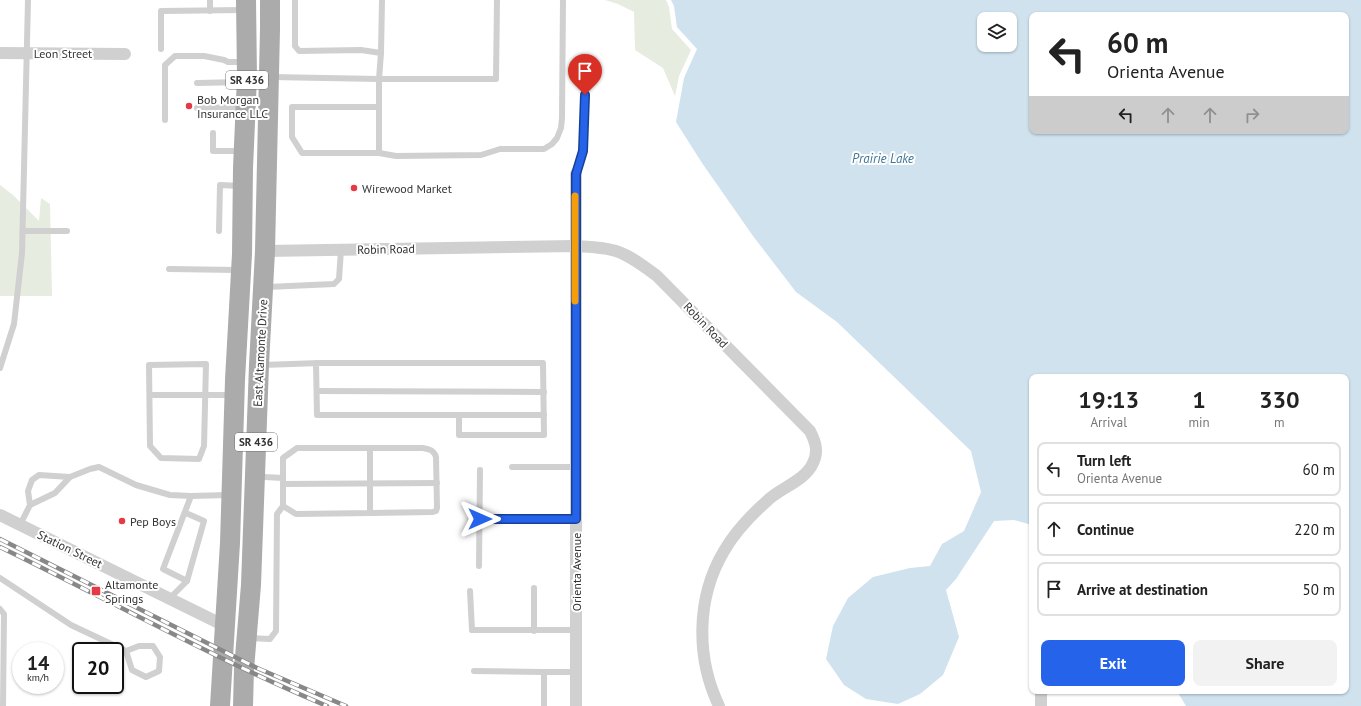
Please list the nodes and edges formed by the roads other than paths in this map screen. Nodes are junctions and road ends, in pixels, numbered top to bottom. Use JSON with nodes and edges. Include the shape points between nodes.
{"nodes":[{"id":1,"x":28,"y":0,"type":"edge"},
{"id":2,"x":210,"y":0,"type":"edge"},
{"id":3,"x":270,"y":0,"type":"edge"},
{"id":4,"x":295,"y":0,"type":"edge"},
{"id":5,"x":382,"y":0,"type":"edge"},
{"id":6,"x":497,"y":0,"type":"edge"},
{"id":7,"x":563,"y":0,"type":"edge"},
{"id":8,"x":246,"y":5,"type":"edge"},
{"id":9,"x":210,"y":11,"type":"junction"},
{"id":10,"x":161,"y":49,"type":"dead end"},
{"id":11,"x":0,"y":53,"type":"edge"},
{"id":12,"x":26,"y":53,"type":"junction"},
{"id":13,"x":381,"y":53,"type":"junction"},
{"id":14,"x":125,"y":54,"type":"dead end"},
{"id":15,"x":247,"y":74,"type":"junction"},
{"id":16,"x":269,"y":77,"type":"junction"},
{"id":17,"x":379,"y":79,"type":"junction"},
{"id":18,"x":197,"y":83,"type":"dead end"},
{"id":19,"x":585,"y":95,"type":"dead end"},
{"id":20,"x":246,"y":107,"type":"junction"},
{"id":21,"x":379,"y":107,"type":"junction"},
{"id":22,"x":197,"y":108,"type":"dead end"},
{"id":23,"x":165,"y":120,"type":"dead end"},
{"id":24,"x":213,"y":133,"type":"dead end"},
{"id":25,"x":379,"y":153,"type":"junction"},
{"id":26,"x":243,"y":168,"type":"junction"},
{"id":27,"x":576,"y":174,"type":"joint"},
{"id":28,"x":23,"y":231,"type":"junction"},
{"id":29,"x":67,"y":231,"type":"dead end"},
{"id":30,"x":219,"y":231,"type":"dead end"},
{"id":31,"x":575,"y":246,"type":"junction"},
{"id":32,"x":341,"y":250,"type":"junction"},
{"id":33,"x":265,"y":251,"type":"junction"},
{"id":34,"x":242,"y":262,"type":"junction"},
{"id":35,"x":169,"y":269,"type":"dead end"},
{"id":36,"x":263,"y":287,"type":"junction"},
{"id":37,"x":259,"y":361,"type":"junction"},
{"id":38,"x":316,"y":363,"type":"junction"},
{"id":39,"x":0,"y":368,"type":"edge"},
{"id":40,"x":317,"y":391,"type":"junction"},
{"id":41,"x":544,"y":392,"type":"junction"},
{"id":42,"x":150,"y":395,"type":"junction"},
{"id":43,"x":205,"y":395,"type":"junction"},
{"id":44,"x":235,"y":395,"type":"junction"},
{"id":45,"x":459,"y":415,"type":"junction"},
{"id":46,"x":544,"y":415,"type":"junction"},
{"id":47,"x":233,"y":442,"type":"junction"},
{"id":48,"x":370,"y":448,"type":"junction"},
{"id":49,"x":512,"y":467,"type":"dead end"},
{"id":50,"x":575,"y":467,"type":"junction"},
{"id":51,"x":480,"y":470,"type":"dead end"},
{"id":52,"x":255,"y":474,"type":"junction"},
{"id":53,"x":70,"y":477,"type":"junction"},
{"id":54,"x":283,"y":481,"type":"junction"},
{"id":55,"x":370,"y":483,"type":"junction"},
{"id":56,"x":437,"y":483,"type":"junction"},
{"id":57,"x":232,"y":495,"type":"junction"},
{"id":58,"x":192,"y":496,"type":"junction"},
{"id":59,"x":30,"y":505,"type":"junction"},
{"id":60,"x":283,"y":506,"type":"junction"},
{"id":61,"x":186,"y":513,"type":"junction"},
{"id":62,"x":370,"y":513,"type":"junction"},
{"id":63,"x":0,"y":515,"type":"edge"},
{"id":64,"x":480,"y":519,"type":"junction"},
{"id":65,"x":576,"y":519,"type":"junction"},
{"id":66,"x":20,"y":525,"type":"junction"},
{"id":67,"x":253,"y":525,"type":"junction"},
{"id":68,"x":479,"y":566,"type":"dead end"},
{"id":69,"x":0,"y":578,"type":"edge"},
{"id":70,"x":187,"y":581,"type":"junction"},
{"id":71,"x":534,"y":588,"type":"dead end"},
{"id":72,"x":470,"y":591,"type":"dead end"},
{"id":73,"x":169,"y":598,"type":"junction"},
{"id":74,"x":0,"y":609,"type":"edge"},
{"id":75,"x":225,"y":626,"type":"junction"},
{"id":76,"x":576,"y":630,"type":"junction"},
{"id":77,"x":534,"y":631,"type":"junction"},
{"id":78,"x":246,"y":637,"type":"junction"},
{"id":79,"x":126,"y":651,"type":"junction"},
{"id":80,"x":474,"y":671,"type":"dead end"},
{"id":81,"x":544,"y":672,"type":"junction"},
{"id":82,"x":576,"y":672,"type":"junction"},
{"id":83,"x":1041,"y":694,"type":"edge"},
{"id":84,"x":3,"y":706,"type":"edge"},
{"id":85,"x":220,"y":706,"type":"edge"},
{"id":86,"x":243,"y":706,"type":"edge"},
{"id":87,"x":544,"y":706,"type":"edge"},
{"id":88,"x":576,"y":706,"type":"edge"},
{"id":89,"x":719,"y":706,"type":"edge"},
{"id":90,"x":1041,"y":706,"type":"edge"}],
"edges":[{"from":1,"to":12,"type":"lane"},
{"from":2,"to":9,"type":"lane"},
{"from":3,"to":16,"type":"main road","name":"East Altamonte Drive","number":"SR 436"},
{"from":4,"to":13,"type":"lane","via":[[295,46],[299,51],[361,50]]},
{"from":5,"to":13,"type":"lane"},
{"from":6,"to":17,"type":"lane","via":[[496,79]]},
{"from":7,"to":25,"type":"lane","via":[[562,118],[561,128],[552,144],[544,149],[500,149],[481,154],[396,156]]},
{"from":8,"to":9,"type":"lane"},
{"from":8,"to":15,"type":"main road","name":"East Altamonte Drive","number":"SR 436"},
{"from":9,"to":10,"type":"lane","via":[[161,11]]},
{"from":11,"to":12,"type":"street","name":"Leon Street"},
{"from":12,"to":14,"type":"street","name":"Leon Street"},
{"from":12,"to":28,"type":"lane"},
{"from":13,"to":17,"type":"lane"},
{"from":15,"to":16,"type":"street"},
{"from":15,"to":18,"type":"lane"},
{"from":15,"to":20,"type":"main road","name":"East Altamonte Drive","number":"SR 436"},
{"from":15,"to":23,"type":"lane","via":[[224,60],[204,56],[175,56],[165,65]]},
{"from":16,"to":17,"type":"lane"},
{"from":16,"to":33,"type":"main road","name":"East Altamonte Drive","number":"SR 436"},
{"from":17,"to":21,"type":"lane"},
{"from":19,"to":27,"type":"lane","via":[[583,151]]},
{"from":20,"to":22,"type":"lane"},
{"from":20,"to":26,"type":"main road","name":"East Altamonte Drive","number":"SR 436"},
{"from":21,"to":25,"type":"lane"},
{"from":21,"to":25,"type":"lane","via":[[292,107],[292,137],[302,153]]},
{"from":24,"to":26,"type":"lane","via":[[213,151]]},
{"from":26,"to":30,"type":"lane","via":[[220,185]]},
{"from":26,"to":33,"type":"main road","via":[[250,178],[252,232]]},
{"from":26,"to":34,"type":"main road","name":"East Altamonte Drive","number":"SR 436"},
{"from":27,"to":31,"type":"street","name":"Orienta Avenue"},
{"from":28,"to":29,"type":"lane"},
{"from":28,"to":39,"type":"lane","via":[[14,324]]},
{"from":31,"to":32,"type":"street","name":"Robin Road"},
{"from":31,"to":50,"type":"street","name":"Orienta Avenue"},
{"from":31,"to":89,"type":"street","name":"Robin Road","via":[[617,252],[657,276],[810,431],[815,442],[813,463],[804,475],[768,499],[742,525],[723,552],[709,585],[702,622],[703,654],[712,692]]},
{"from":32,"to":33,"type":"street","name":"Robin Road"},
{"from":32,"to":36,"type":"lane","via":[[339,279],[334,284]]},
{"from":33,"to":36,"type":"main road","name":"East Altamonte Drive","number":"SR 436"},
{"from":34,"to":35,"type":"lane"},
{"from":34,"to":37,"type":"main road","via":[[249,265],[249,340],[252,352]]},
{"from":34,"to":44,"type":"main road","name":"East Altamonte Drive","number":"SR 436"},
{"from":36,"to":37,"type":"main road","name":"East Altamonte Drive","number":"SR 436"},
{"from":37,"to":38,"type":"lane"},
{"from":37,"to":52,"type":"main road","name":"East Altamonte Drive","number":"SR 436"},
{"from":38,"to":40,"type":"lane"},
{"from":38,"to":41,"type":"lane","via":[[543,363]]},
{"from":40,"to":41,"type":"lane"},
{"from":40,"to":45,"type":"lane","via":[[317,415]]},
{"from":41,"to":46,"type":"lane"},
{"from":42,"to":43,"type":"lane"},
{"from":42,"to":43,"type":"lane","via":[[149,365],[206,364]]},
{"from":42,"to":43,"type":"lane","via":[[150,446],[161,458],[199,459],[204,446]]},
{"from":43,"to":44,"type":"lane"},
{"from":44,"to":47,"type":"main road","name":"East Altamonte Drive","number":"SR 436"},
{"from":45,"to":46,"type":"lane"},
{"from":45,"to":46,"type":"lane","via":[[459,435],[544,435]]},
{"from":47,"to":52,"type":"main road"},
{"from":47,"to":57,"type":"main road","name":"East Altamonte Drive","number":"SR 436"},
{"from":48,"to":54,"type":"lane","via":[[297,448],[283,458]]},
{"from":48,"to":55,"type":"lane"},
{"from":48,"to":56,"type":"lane","via":[[430,449],[436,457]]},
{"from":49,"to":50,"type":"lane"},
{"from":50,"to":65,"type":"street","name":"Orienta Avenue"},
{"from":51,"to":64,"type":"lane"},
{"from":52,"to":54,"type":"lane"},
{"from":52,"to":67,"type":"main road","name":"East Altamonte Drive","number":"SR 436"},
{"from":53,"to":58,"type":"lane","via":[[99,467],[136,485],[170,495]]},
{"from":53,"to":59,"type":"lane","via":[[55,493]]},
{"from":53,"to":59,"type":"lane","via":[[39,475],[30,484]]},
{"from":54,"to":55,"type":"lane"},
{"from":54,"to":60,"type":"lane"},
{"from":55,"to":56,"type":"lane"},
{"from":55,"to":62,"type":"lane"},
{"from":56,"to":62,"type":"lane","via":[[436,511]]},
{"from":57,"to":58,"type":"lane"},
{"from":57,"to":67,"type":"main road"},
{"from":57,"to":75,"type":"main road","name":"East Altamonte Drive","number":"SR 436"},
{"from":58,"to":61,"type":"lane"},
{"from":59,"to":66,"type":"lane"},
{"from":60,"to":62,"type":"lane","via":[[296,514]]},
{"from":60,"to":78,"type":"lane","via":[[277,514],[276,631],[270,639]]},
{"from":61,"to":70,"type":"lane","via":[[204,521]]},
{"from":61,"to":70,"type":"lane","via":[[164,569]]},
{"from":63,"to":66,"type":"street","name":"Station Street"},
{"from":64,"to":65,"type":"lane"},
{"from":64,"to":68,"type":"lane"},
{"from":65,"to":76,"type":"street","name":"Orienta Avenue"},
{"from":66,"to":73,"type":"street","name":"Station Street"},
{"from":67,"to":78,"type":"main road","name":"East Altamonte Drive","number":"SR 436"},
{"from":69,"to":79,"type":"lane","via":[[71,625]]},
{"from":70,"to":73,"type":"lane"},
{"from":71,"to":77,"type":"lane"},
{"from":72,"to":77,"type":"lane","via":[[472,630]]},
{"from":73,"to":75,"type":"street","name":"Station Street"},
{"from":74,"to":84,"type":"lane","via":[[4,614]]},
{"from":75,"to":85,"type":"main road","name":"East Altamonte Drive","number":"SR 436"},
{"from":76,"to":77,"type":"lane"},
{"from":76,"to":82,"type":"street","name":"Orienta Avenue"},
{"from":78,"to":86,"type":"main road","name":"East Altamonte Drive","number":"SR 436"},
{"from":79,"to":79,"type":"lane","via":[[132,670],[146,676],[159,671],[160,657],[153,646],[138,646]]},
{"from":80,"to":81,"type":"lane"},
{"from":81,"to":82,"type":"lane"},
{"from":81,"to":87,"type":"lane"},
{"from":82,"to":88,"type":"street","name":"Orienta Avenue"},
{"from":83,"to":90,"type":"street"}]}
